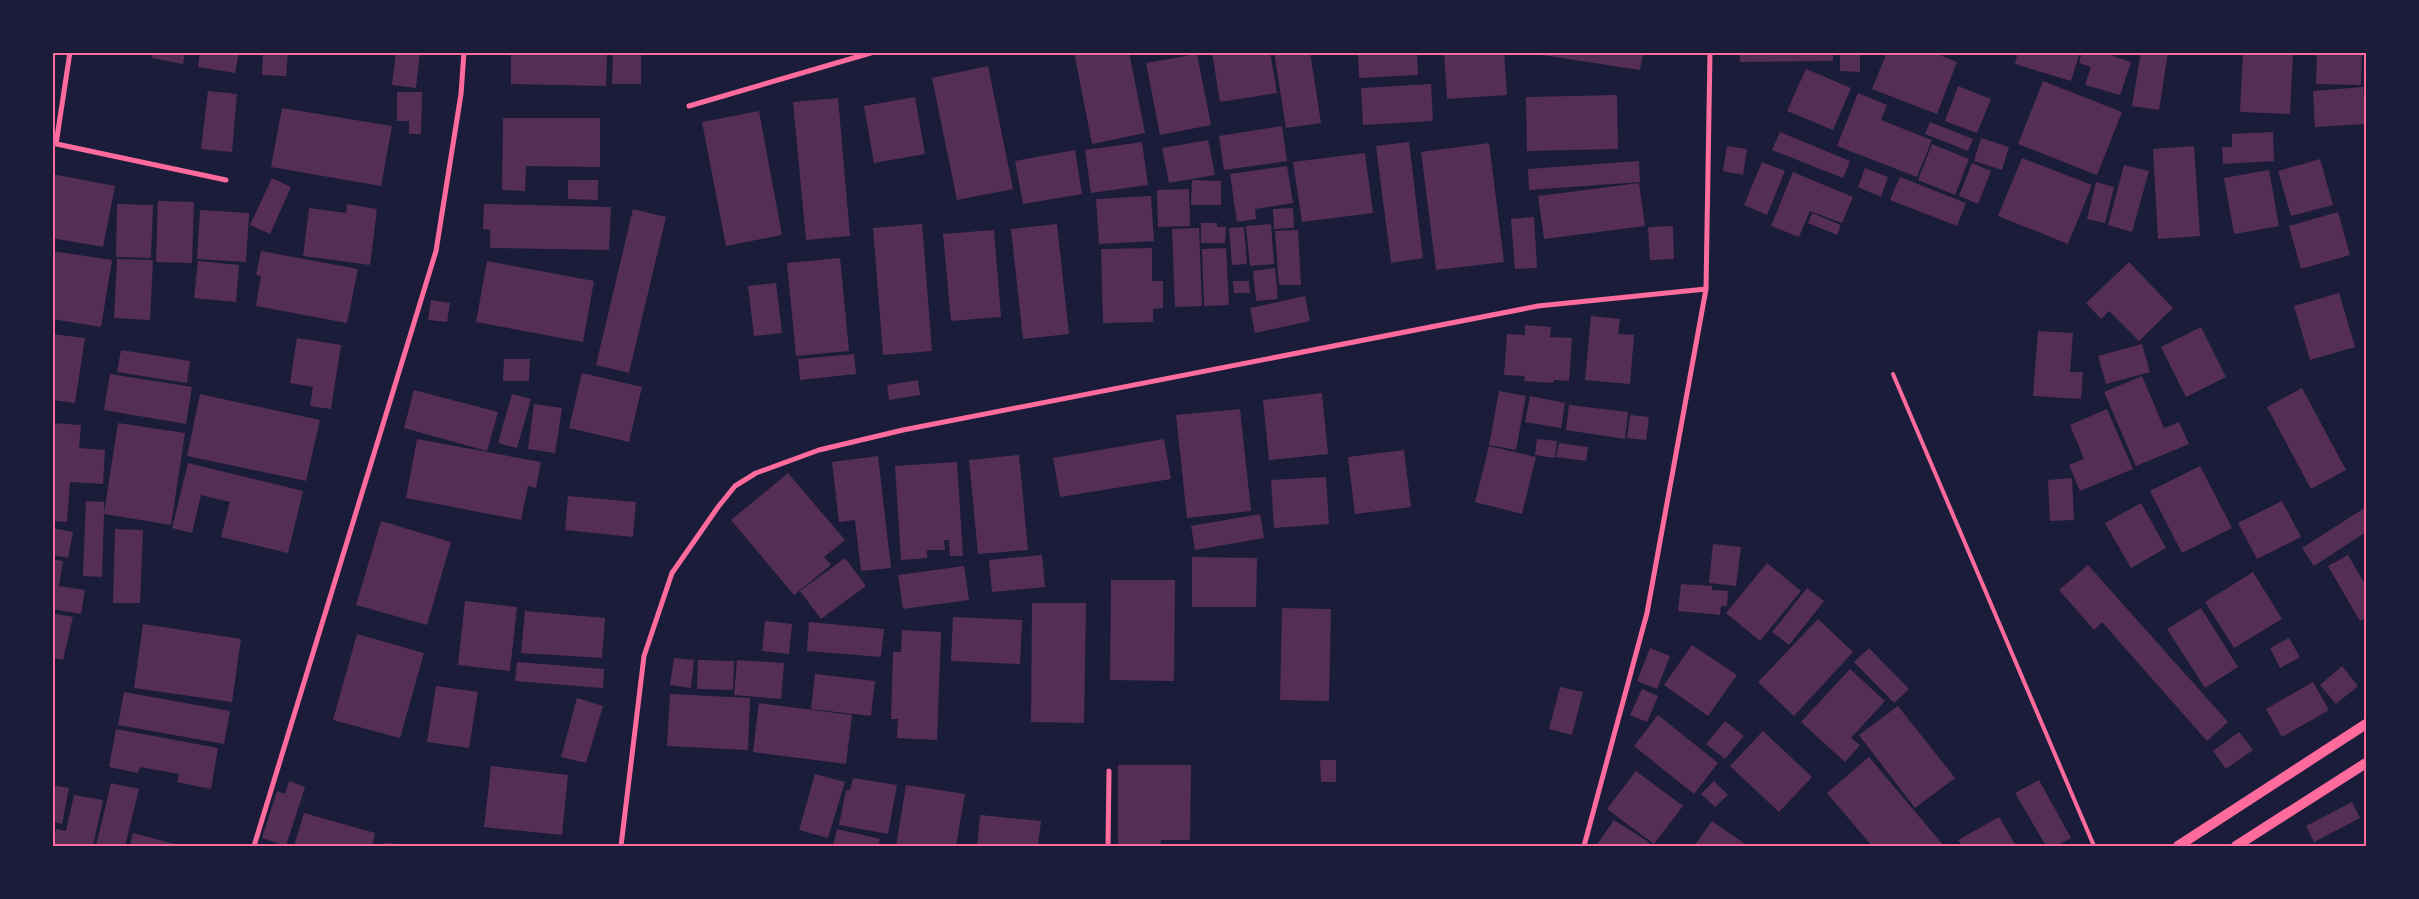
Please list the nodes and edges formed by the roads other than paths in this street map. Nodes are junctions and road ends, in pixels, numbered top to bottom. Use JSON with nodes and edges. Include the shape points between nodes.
{"nodes":[{"id":1,"x":70,"y":52,"type":"edge"},
{"id":2,"x":464,"y":52,"type":"edge"},
{"id":3,"x":874,"y":52,"type":"edge"},
{"id":4,"x":1710,"y":52,"type":"edge"},
{"id":5,"x":689,"y":106,"type":"dead end"},
{"id":6,"x":54,"y":143,"type":"edge"},
{"id":7,"x":226,"y":180,"type":"dead end"},
{"id":8,"x":1706,"y":289,"type":"junction"},
{"id":9,"x":1893,"y":374,"type":"dead end"},
{"id":10,"x":2366,"y":724,"type":"edge"},
{"id":11,"x":2366,"y":763,"type":"edge"},
{"id":12,"x":1109,"y":771,"type":"dead end"},
{"id":13,"x":254,"y":846,"type":"edge"},
{"id":14,"x":621,"y":846,"type":"edge"},
{"id":15,"x":1108,"y":846,"type":"edge"},
{"id":16,"x":1584,"y":846,"type":"edge"},
{"id":17,"x":2094,"y":846,"type":"edge"},
{"id":18,"x":2178,"y":846,"type":"edge"},
{"id":19,"x":2236,"y":846,"type":"edge"}],
"edges":[{"from":1,"to":6,"type":"street"},
{"from":2,"to":13,"type":"street","via":[[461,94],[436,251]]},
{"from":3,"to":5,"type":"street"},
{"from":4,"to":8,"type":"street"},
{"from":6,"to":7,"type":"street"},
{"from":8,"to":14,"type":"street","via":[[1529,308],[904,430],[819,450],[756,473],[735,486],[672,573],[644,656]]},
{"from":8,"to":16,"type":"street","via":[[1647,613]]},
{"from":9,"to":17,"type":"lane"},
{"from":10,"to":18,"type":"main road"},
{"from":11,"to":19,"type":"main road"},
{"from":12,"to":15,"type":"street"}]}
